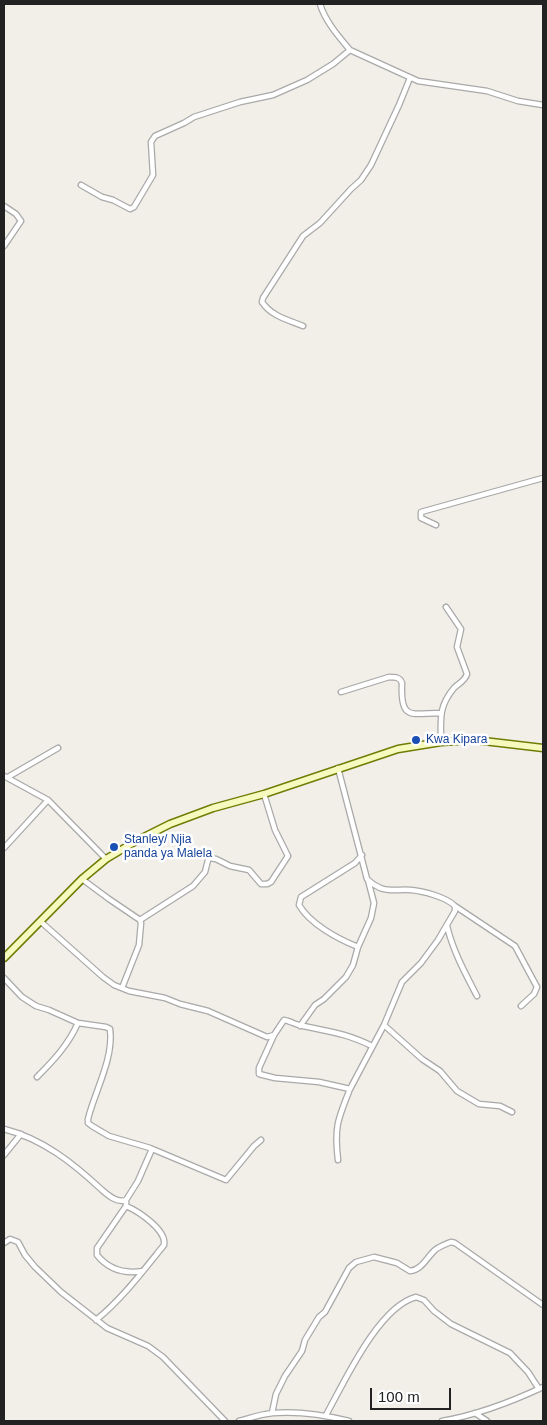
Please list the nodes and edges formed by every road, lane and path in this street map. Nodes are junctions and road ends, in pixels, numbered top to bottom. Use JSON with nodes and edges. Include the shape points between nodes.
{"nodes":[{"id":1,"x":320,"y":4,"type":"edge"},
{"id":2,"x":325,"y":4,"type":"edge"},
{"id":3,"x":322,"y":10,"type":"junction"},
{"id":4,"x":350,"y":50,"type":"junction"},
{"id":5,"x":410,"y":78,"type":"junction"},
{"id":6,"x":543,"y":105,"type":"edge"},
{"id":7,"x":81,"y":185,"type":"dead end"},
{"id":8,"x":4,"y":206,"type":"edge"},
{"id":9,"x":4,"y":246,"type":"edge"},
{"id":10,"x":303,"y":326,"type":"dead end"},
{"id":11,"x":543,"y":478,"type":"edge"},
{"id":12,"x":436,"y":525,"type":"dead end"},
{"id":13,"x":446,"y":607,"type":"dead end"},
{"id":14,"x":341,"y":692,"type":"dead end"},
{"id":15,"x":441,"y":713,"type":"junction"},
{"id":16,"x":441,"y":742,"type":"junction"},
{"id":17,"x":58,"y":748,"type":"dead end"},
{"id":18,"x":543,"y":748,"type":"edge"},
{"id":19,"x":338,"y":768,"type":"junction"},
{"id":20,"x":6,"y":776,"type":"edge"},
{"id":21,"x":264,"y":794,"type":"junction"},
{"id":22,"x":48,"y":800,"type":"junction"},
{"id":23,"x":4,"y":848,"type":"edge"},
{"id":24,"x":362,"y":855,"type":"junction"},
{"id":25,"x":106,"y":859,"type":"junction"},
{"id":26,"x":82,"y":879,"type":"junction"},
{"id":27,"x":367,"y":879,"type":"junction"},
{"id":28,"x":454,"y":906,"type":"junction"},
{"id":29,"x":140,"y":920,"type":"junction"},
{"id":30,"x":40,"y":921,"type":"junction"},
{"id":31,"x":447,"y":926,"type":"junction"},
{"id":32,"x":358,"y":947,"type":"junction"},
{"id":33,"x":4,"y":958,"type":"edge"},
{"id":34,"x":4,"y":978,"type":"edge"},
{"id":35,"x":122,"y":988,"type":"junction"},
{"id":36,"x":477,"y":996,"type":"dead end"},
{"id":37,"x":521,"y":1006,"type":"dead end"},
{"id":38,"x":78,"y":1023,"type":"junction"},
{"id":39,"x":384,"y":1025,"type":"junction"},
{"id":40,"x":300,"y":1026,"type":"junction"},
{"id":41,"x":274,"y":1035,"type":"junction"},
{"id":42,"x":372,"y":1046,"type":"junction"},
{"id":43,"x":37,"y":1077,"type":"dead end"},
{"id":44,"x":350,"y":1089,"type":"junction"},
{"id":45,"x":512,"y":1112,"type":"dead end"},
{"id":46,"x":4,"y":1129,"type":"edge"},
{"id":47,"x":21,"y":1134,"type":"junction"},
{"id":48,"x":261,"y":1140,"type":"dead end"},
{"id":49,"x":152,"y":1148,"type":"junction"},
{"id":50,"x":4,"y":1155,"type":"edge"},
{"id":51,"x":338,"y":1160,"type":"dead end"},
{"id":52,"x":126,"y":1200,"type":"junction"},
{"id":53,"x":126,"y":1206,"type":"junction"},
{"id":54,"x":4,"y":1243,"type":"edge"},
{"id":55,"x":143,"y":1270,"type":"junction"},
{"id":56,"x":543,"y":1305,"type":"edge"},
{"id":57,"x":96,"y":1320,"type":"junction"},
{"id":58,"x":541,"y":1388,"type":"edge"},
{"id":59,"x":475,"y":1412,"type":"junction"},
{"id":60,"x":272,"y":1413,"type":"junction"},
{"id":61,"x":326,"y":1415,"type":"junction"},
{"id":62,"x":247,"y":1420,"type":"edge"},
{"id":63,"x":225,"y":1421,"type":"edge"},
{"id":64,"x":239,"y":1421,"type":"edge"},
{"id":65,"x":349,"y":1421,"type":"edge"},
{"id":66,"x":442,"y":1421,"type":"edge"},
{"id":67,"x":487,"y":1421,"type":"edge"}],
"edges":[{"from":1,"to":3,"type":"street"},
{"from":2,"to":3,"type":"street"},
{"from":3,"to":4,"type":"street"},
{"from":4,"to":5,"type":"street"},
{"from":4,"to":7,"type":"street","via":[[300,83],[272,95],[194,117],[155,136],[151,142],[152,175],[134,207],[130,209]]},
{"from":5,"to":6,"type":"street","via":[[487,91]]},
{"from":5,"to":10,"type":"street","via":[[371,165],[361,180],[303,236],[263,298],[265,307],[274,314]]},
{"from":8,"to":9,"type":"street","via":[[21,221]]},
{"from":11,"to":12,"type":"street","via":[[421,512],[421,518]]},
{"from":13,"to":15,"type":"street","via":[[461,629],[457,647],[467,674],[446,698]]},
{"from":14,"to":15,"type":"street","via":[[388,677],[397,678],[402,683],[407,712],[416,715]]},
{"from":15,"to":16,"type":"street"},
{"from":16,"to":18,"type":"main road","via":[[475,740]]},
{"from":16,"to":19,"type":"main road","via":[[398,749]]},
{"from":17,"to":20,"type":"street"},
{"from":19,"to":21,"type":"main road"},
{"from":19,"to":24,"type":"street"},
{"from":20,"to":22,"type":"street"},
{"from":21,"to":25,"type":"main road","via":[[170,824]]},
{"from":21,"to":29,"type":"street","via":[[275,830],[288,856],[271,882],[261,884],[249,870],[210,858],[205,872],[193,886]]},
{"from":22,"to":23,"type":"street"},
{"from":22,"to":25,"type":"street"},
{"from":24,"to":27,"type":"street"},
{"from":24,"to":32,"type":"street","via":[[301,897],[299,905],[339,939]]},
{"from":25,"to":26,"type":"main road"},
{"from":26,"to":29,"type":"street"},
{"from":26,"to":30,"type":"main road"},
{"from":27,"to":28,"type":"street","via":[[383,890],[422,892]]},
{"from":27,"to":32,"type":"street","via":[[374,903]]},
{"from":28,"to":31,"type":"street","via":[[455,911]]},
{"from":28,"to":37,"type":"street","via":[[515,946],[537,987]]},
{"from":29,"to":35,"type":"street","via":[[139,945]]},
{"from":30,"to":33,"type":"main road"},
{"from":30,"to":35,"type":"street","via":[[103,977]]},
{"from":31,"to":36,"type":"street"},
{"from":31,"to":39,"type":"street","via":[[421,963],[402,982]]},
{"from":32,"to":40,"type":"street","via":[[346,977],[315,1005]]},
{"from":34,"to":38,"type":"street","via":[[31,1004]]},
{"from":35,"to":41,"type":"street","via":[[208,1011],[267,1037]]},
{"from":38,"to":43,"type":"street","via":[[65,1048]]},
{"from":38,"to":49,"type":"street","via":[[106,1027],[110,1032],[106,1059],[88,1122],[99,1132]]},
{"from":39,"to":42,"type":"street"},
{"from":39,"to":45,"type":"street","via":[[457,1090],[479,1104],[500,1106]]},
{"from":40,"to":41,"type":"street","via":[[284,1020]]},
{"from":40,"to":42,"type":"street","via":[[337,1032]]},
{"from":41,"to":44,"type":"street","via":[[259,1068],[260,1074]]},
{"from":42,"to":44,"type":"street"},
{"from":44,"to":51,"type":"street","via":[[336,1127]]},
{"from":46,"to":47,"type":"street"},
{"from":47,"to":50,"type":"street"},
{"from":47,"to":52,"type":"street","via":[[58,1153],[107,1195],[119,1201]]},
{"from":48,"to":49,"type":"street","via":[[226,1180]]},
{"from":49,"to":52,"type":"street"},
{"from":52,"to":53,"type":"street"},
{"from":53,"to":55,"type":"street","via":[[148,1219],[165,1241]]},
{"from":53,"to":55,"type":"street","via":[[98,1248],[97,1255],[115,1270],[127,1273]]},
{"from":54,"to":57,"type":"street","via":[[10,1239],[18,1242],[43,1276]]},
{"from":55,"to":57,"type":"street"},
{"from":56,"to":60,"type":"street","via":[[451,1242],[435,1250],[415,1271],[380,1258],[356,1262],[343,1276],[285,1376],[276,1394]]},
{"from":57,"to":63,"type":"street","via":[[163,1357]]},
{"from":58,"to":59,"type":"street","via":[[500,1406]]},
{"from":58,"to":61,"type":"street","via":[[510,1353],[451,1324],[424,1300],[416,1297],[381,1323],[360,1353]]},
{"from":59,"to":66,"type":"street"},
{"from":59,"to":67,"type":"street"},
{"from":60,"to":61,"type":"street"},
{"from":60,"to":62,"type":"street"},
{"from":61,"to":65,"type":"street"},
{"from":62,"to":64,"type":"street"}]}
